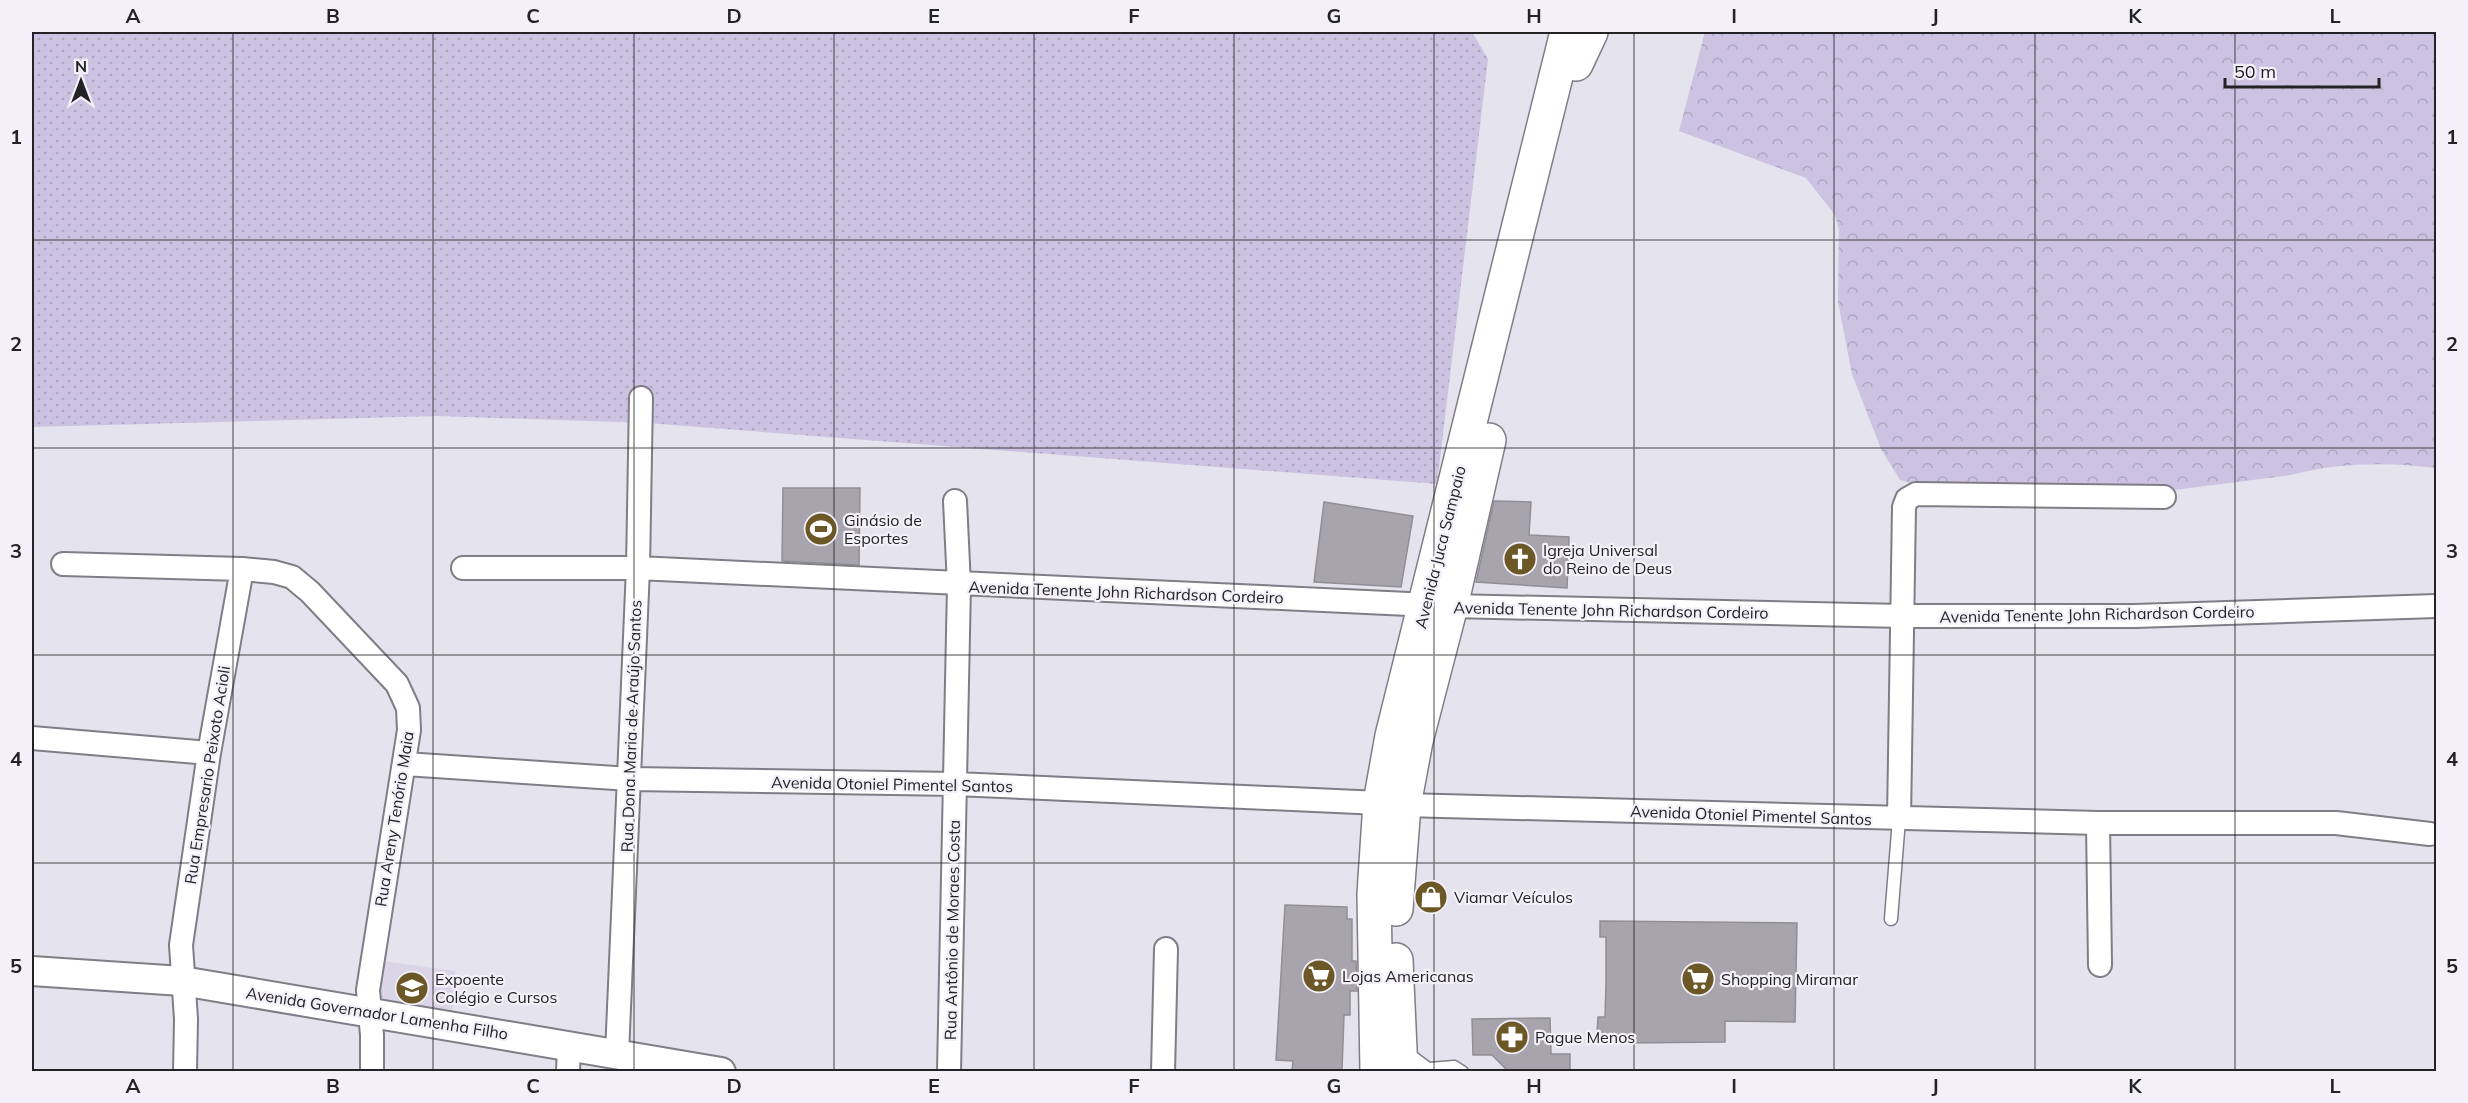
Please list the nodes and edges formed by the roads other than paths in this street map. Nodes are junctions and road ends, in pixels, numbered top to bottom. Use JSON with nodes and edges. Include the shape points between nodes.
{"nodes":[{"id":1,"x":1567,"y":32,"type":"edge"},
{"id":2,"x":1583,"y":32,"type":"edge"},
{"id":3,"x":1591,"y":32,"type":"edge"},
{"id":4,"x":1576,"y":64,"type":"junction"},
{"id":5,"x":641,"y":398,"type":"dead end"},
{"id":6,"x":2164,"y":496,"type":"dead end"},
{"id":7,"x":955,"y":501,"type":"dead end"},
{"id":8,"x":63,"y":564,"type":"dead end"},
{"id":9,"x":463,"y":568,"type":"dead end"},
{"id":10,"x":638,"y":568,"type":"junction"},
{"id":11,"x":242,"y":569,"type":"junction"},
{"id":12,"x":959,"y":585,"type":"junction"},
{"id":13,"x":1438,"y":605,"type":"junction"},
{"id":14,"x":2436,"y":606,"type":"edge"},
{"id":15,"x":1903,"y":616,"type":"junction"},
{"id":16,"x":32,"y":738,"type":"edge"},
{"id":17,"x":208,"y":753,"type":"junction"},
{"id":18,"x":405,"y":764,"type":"junction"},
{"id":19,"x":630,"y":779,"type":"junction"},
{"id":20,"x":956,"y":784,"type":"junction"},
{"id":21,"x":1392,"y":804,"type":"junction"},
{"id":22,"x":1899,"y":819,"type":"junction"},
{"id":23,"x":2098,"y":823,"type":"junction"},
{"id":24,"x":2430,"y":834,"type":"dead end"},
{"id":25,"x":1891,"y":919,"type":"dead end"},
{"id":26,"x":1166,"y":949,"type":"dead end"},
{"id":27,"x":2100,"y":965,"type":"dead end"},
{"id":28,"x":32,"y":971,"type":"edge"},
{"id":29,"x":182,"y":981,"type":"junction"},
{"id":30,"x":370,"y":1011,"type":"junction"},
{"id":31,"x":617,"y":1054,"type":"junction"},
{"id":32,"x":569,"y":1058,"type":"edge"},
{"id":33,"x":1416,"y":1065,"type":"edge"},
{"id":34,"x":185,"y":1071,"type":"edge"},
{"id":35,"x":372,"y":1071,"type":"edge"},
{"id":36,"x":721,"y":1071,"type":"edge"},
{"id":37,"x":949,"y":1071,"type":"edge"},
{"id":38,"x":1163,"y":1071,"type":"edge"},
{"id":39,"x":1377,"y":1071,"type":"edge"},
{"id":40,"x":1462,"y":1071,"type":"edge"}],
"edges":[{"from":1,"to":13,"type":"main road","name":"Avenida Juca Sampaio"},
{"from":2,"to":4,"type":"main road","name":"Avenida Juca Sampaio"},
{"from":3,"to":4,"type":"main road"},
{"from":4,"to":13,"type":"main road","name":"Avenida Juca Sampaio"},
{"from":5,"to":10,"type":"street","name":"Rua Dona Maria de Araújo Santos"},
{"from":6,"to":15,"type":"street","via":[[1916,494],[1907,499],[1904,507]]},
{"from":7,"to":12,"type":"street","name":"Rua Antônio de Moraes Costa"},
{"from":8,"to":11,"type":"street","name":"Rua Areny Tenório Maia"},
{"from":9,"to":10,"type":"street","name":"Avenida Tenente John Richardson Cordeiro"},
{"from":10,"to":12,"type":"street","name":"Avenida Tenente John Richardson Cordeiro"},
{"from":10,"to":19,"type":"street","name":"Rua Dona Maria de Araújo Santos"},
{"from":11,"to":17,"type":"street","name":"Rua Empresario Peixoto Acioli"},
{"from":11,"to":18,"type":"street","name":"Rua Areny Tenório Maia","via":[[292,578],[397,684],[408,708]]},
{"from":12,"to":13,"type":"street","name":"Avenida Tenente John Richardson Cordeiro"},
{"from":12,"to":20,"type":"street","name":"Rua Antônio de Moraes Costa"},
{"from":13,"to":15,"type":"street","name":"Avenida Tenente John Richardson Cordeiro"},
{"from":13,"to":21,"type":"main road","name":"Avenida Juca Sampaio","via":[[1392,736]]},
{"from":14,"to":15,"type":"street","name":"Avenida Tenente John Richardson Cordeiro","via":[[2135,616]]},
{"from":15,"to":22,"type":"street"},
{"from":16,"to":17,"type":"street"},
{"from":17,"to":29,"type":"street","name":"Rua Empresario Peixoto Acioli","via":[[181,945]]},
{"from":18,"to":19,"type":"street","name":"Avenida Otoniel Pimentel Santos"},
{"from":18,"to":30,"type":"street","name":"Rua Areny Tenório Maia","via":[[368,990]]},
{"from":19,"to":20,"type":"street","name":"Avenida Otoniel Pimentel Santos"},
{"from":19,"to":31,"type":"street","name":"Rua Dona Maria de Araújo Santos"},
{"from":20,"to":21,"type":"street","name":"Avenida Otoniel Pimentel Santos"},
{"from":20,"to":37,"type":"street","name":"Rua Antônio de Moraes Costa"},
{"from":21,"to":22,"type":"street","name":"Avenida Otoniel Pimentel Santos"},
{"from":21,"to":33,"type":"main road","name":"Avenida Juca Sampaio","via":[[1396,950]]},
{"from":21,"to":39,"type":"main road","name":"Avenida Juca Sampaio","via":[[1374,894]]},
{"from":22,"to":23,"type":"street","name":"Avenida Otoniel Pimentel Santos"},
{"from":22,"to":25,"type":"lane"},
{"from":23,"to":24,"type":"street","name":"Avenida Otoniel Pimentel Santos","via":[[2336,824]]},
{"from":23,"to":27,"type":"street"},
{"from":26,"to":38,"type":"street"},
{"from":28,"to":29,"type":"street","name":"Avenida Governador Lamenha Filho"},
{"from":29,"to":30,"type":"street","name":"Avenida Governador Lamenha Filho"},
{"from":29,"to":34,"type":"street","name":"Rua Empresario Peixoto Acioli"},
{"from":30,"to":32,"type":"street","name":"Avenida Governador Lamenha Filho"},
{"from":30,"to":35,"type":"street","name":"Rua Areny Tenório Maia"},
{"from":31,"to":32,"type":"street","name":"Avenida Governador Lamenha Filho"},
{"from":31,"to":36,"type":"street","name":"Avenida Governador Lamenha Filho"},
{"from":33,"to":40,"type":"lane"}]}
